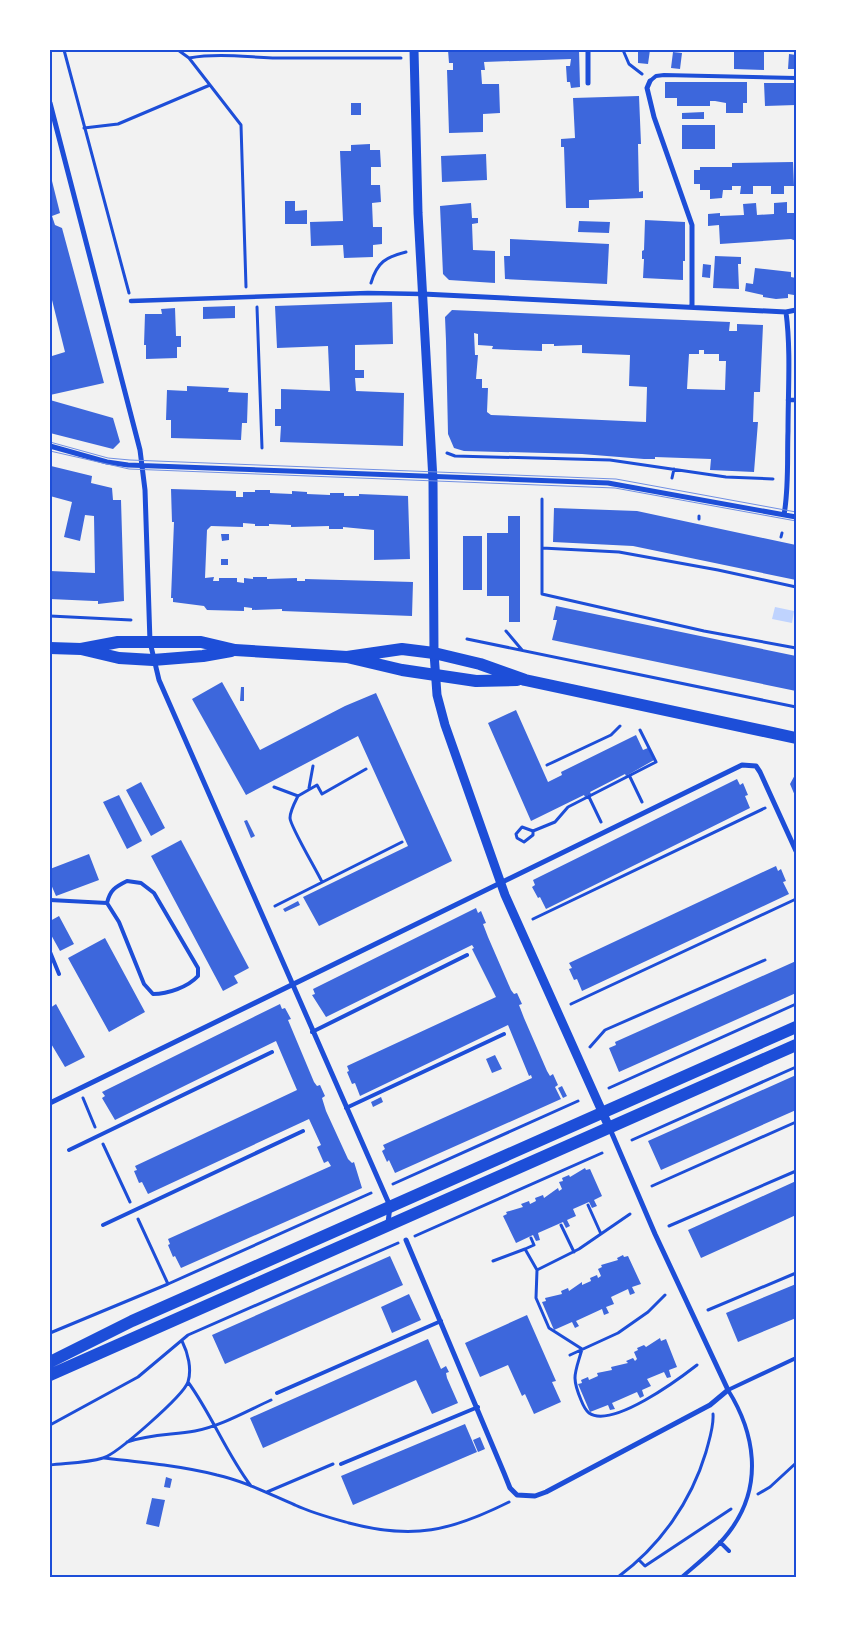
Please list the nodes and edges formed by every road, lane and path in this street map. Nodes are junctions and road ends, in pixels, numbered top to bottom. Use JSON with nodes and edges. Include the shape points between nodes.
{"nodes":[{"id":1,"x":64,"y":50,"type":"edge"},
{"id":2,"x":178,"y":50,"type":"edge"},
{"id":3,"x":314,"y":50,"type":"edge"},
{"id":4,"x":414,"y":50,"type":"edge"},
{"id":5,"x":588,"y":50,"type":"edge"},
{"id":6,"x":622,"y":50,"type":"edge"},
{"id":7,"x":313,"y":56,"type":"junction"},
{"id":8,"x":189,"y":58,"type":"junction"},
{"id":9,"x":400,"y":58,"type":"dead end"},
{"id":10,"x":796,"y":78,"type":"edge"},
{"id":11,"x":650,"y":81,"type":"junction"},
{"id":12,"x":588,"y":83,"type":"dead end"},
{"id":13,"x":210,"y":85,"type":"junction"},
{"id":14,"x":50,"y":103,"type":"edge"},
{"id":15,"x":84,"y":128,"type":"junction"},
{"id":16,"x":406,"y":252,"type":"dead end"},
{"id":17,"x":368,"y":293,"type":"junction"},
{"id":18,"x":423,"y":294,"type":"junction"},
{"id":19,"x":247,"y":297,"type":"junction"},
{"id":20,"x":131,"y":301,"type":"joint"},
{"id":21,"x":692,"y":306,"type":"junction"},
{"id":22,"x":796,"y":310,"type":"edge"},
{"id":23,"x":786,"y":312,"type":"junction"},
{"id":24,"x":258,"y":318,"type":"dead end"},
{"id":25,"x":788,"y":400,"type":"junction"},
{"id":26,"x":796,"y":400,"type":"edge"},
{"id":27,"x":50,"y":446,"type":"edge"},
{"id":28,"x":262,"y":448,"type":"dead end"},
{"id":29,"x":447,"y":453,"type":"dead end"},
{"id":30,"x":142,"y":464,"type":"junction"},
{"id":31,"x":674,"y":468,"type":"junction"},
{"id":32,"x":432,"y":476,"type":"junction"},
{"id":33,"x":672,"y":478,"type":"dead end"},
{"id":34,"x":773,"y":479,"type":"dead end"},
{"id":35,"x":542,"y":499,"type":"dead end"},
{"id":36,"x":784,"y":514,"type":"junction"},
{"id":37,"x":796,"y":517,"type":"edge"},
{"id":38,"x":542,"y":548,"type":"junction"},
{"id":39,"x":796,"y":587,"type":"edge"},
{"id":40,"x":50,"y":616,"type":"edge"},
{"id":41,"x":131,"y":620,"type":"dead end"},
{"id":42,"x":506,"y":631,"type":"dead end"},
{"id":43,"x":467,"y":639,"type":"dead end"},
{"id":44,"x":150,"y":642,"type":"junction"},
{"id":45,"x":50,"y":648,"type":"edge"},
{"id":46,"x":796,"y":648,"type":"edge"},
{"id":47,"x":82,"y":649,"type":"junction"},
{"id":48,"x":235,"y":650,"type":"junction"},
{"id":49,"x":523,"y":650,"type":"junction"},
{"id":50,"x":434,"y":653,"type":"junction"},
{"id":51,"x":346,"y":657,"type":"junction"},
{"id":52,"x":153,"y":660,"type":"junction"},
{"id":53,"x":435,"y":675,"type":"junction"},
{"id":54,"x":524,"y":680,"type":"junction"},
{"id":55,"x":796,"y":707,"type":"edge"},
{"id":56,"x":620,"y":726,"type":"dead end"},
{"id":57,"x":640,"y":730,"type":"dead end"},
{"id":58,"x":796,"y":738,"type":"edge"},
{"id":59,"x":313,"y":766,"type":"dead end"},
{"id":60,"x":547,"y":766,"type":"dead end"},
{"id":61,"x":366,"y":769,"type":"dead end"},
{"id":62,"x":630,"y":777,"type":"junction"},
{"id":63,"x":274,"y":787,"type":"dead end"},
{"id":64,"x":309,"y":788,"type":"junction"},
{"id":65,"x":298,"y":796,"type":"junction"},
{"id":66,"x":589,"y":797,"type":"junction"},
{"id":67,"x":642,"y":802,"type":"dead end"},
{"id":68,"x":766,"y":808,"type":"dead end"},
{"id":69,"x":601,"y":822,"type":"dead end"},
{"id":70,"x":533,"y":830,"type":"junction"},
{"id":71,"x":402,"y":842,"type":"dead end"},
{"id":72,"x":796,"y":851,"type":"edge"},
{"id":73,"x":322,"y":882,"type":"junction"},
{"id":74,"x":501,"y":883,"type":"junction"},
{"id":75,"x":796,"y":898,"type":"edge"},
{"id":76,"x":50,"y":900,"type":"edge"},
{"id":77,"x":107,"y":903,"type":"junction"},
{"id":78,"x":274,"y":906,"type":"dead end"},
{"id":79,"x":533,"y":919,"type":"dead end"},
{"id":80,"x":50,"y":952,"type":"edge"},
{"id":81,"x":467,"y":955,"type":"dead end"},
{"id":82,"x":765,"y":960,"type":"dead end"},
{"id":83,"x":59,"y":974,"type":"dead end"},
{"id":84,"x":292,"y":987,"type":"junction"},
{"id":85,"x":571,"y":1004,"type":"dead end"},
{"id":86,"x":796,"y":1004,"type":"edge"},
{"id":87,"x":796,"y":1028,"type":"edge"},
{"id":88,"x":312,"y":1032,"type":"junction"},
{"id":89,"x":504,"y":1034,"type":"dead end"},
{"id":90,"x":796,"y":1045,"type":"edge"},
{"id":91,"x":590,"y":1047,"type":"dead end"},
{"id":92,"x":272,"y":1052,"type":"dead end"},
{"id":93,"x":796,"y":1067,"type":"edge"},
{"id":94,"x":609,"y":1088,"type":"dead end"},
{"id":95,"x":78,"y":1089,"type":"junction"},
{"id":96,"x":578,"y":1101,"type":"dead end"},
{"id":97,"x":50,"y":1103,"type":"edge"},
{"id":98,"x":346,"y":1108,"type":"junction"},
{"id":99,"x":603,"y":1114,"type":"junction"},
{"id":100,"x":796,"y":1122,"type":"edge"},
{"id":101,"x":609,"y":1127,"type":"junction"},
{"id":102,"x":304,"y":1131,"type":"dead end"},
{"id":103,"x":99,"y":1136,"type":"junction"},
{"id":104,"x":632,"y":1140,"type":"dead end"},
{"id":105,"x":69,"y":1150,"type":"dead end"},
{"id":106,"x":796,"y":1170,"type":"edge"},
{"id":107,"x":392,"y":1184,"type":"dead end"},
{"id":108,"x":652,"y":1186,"type":"dead end"},
{"id":109,"x":371,"y":1193,"type":"dead end"},
{"id":110,"x":588,"y":1205,"type":"dead end"},
{"id":111,"x":390,"y":1206,"type":"junction"},
{"id":112,"x":134,"y":1211,"type":"junction"},
{"id":113,"x":630,"y":1214,"type":"dead end"},
{"id":114,"x":103,"y":1225,"type":"dead end"},
{"id":115,"x":388,"y":1225,"type":"junction"},
{"id":116,"x":561,"y":1225,"type":"dead end"},
{"id":117,"x":669,"y":1226,"type":"dead end"},
{"id":118,"x":601,"y":1234,"type":"junction"},
{"id":119,"x":531,"y":1238,"type":"dead end"},
{"id":120,"x":406,"y":1240,"type":"dead end"},
{"id":121,"x":525,"y":1249,"type":"junction"},
{"id":122,"x":574,"y":1252,"type":"junction"},
{"id":123,"x":493,"y":1261,"type":"dead end"},
{"id":124,"x":537,"y":1270,"type":"junction"},
{"id":125,"x":796,"y":1273,"type":"edge"},
{"id":126,"x":168,"y":1284,"type":"junction"},
{"id":127,"x":665,"y":1294,"type":"dead end"},
{"id":128,"x":708,"y":1310,"type":"dead end"},
{"id":129,"x":441,"y":1321,"type":"junction"},
{"id":130,"x":50,"y":1333,"type":"edge"},
{"id":131,"x":188,"y":1335,"type":"dead end"},
{"id":132,"x":182,"y":1342,"type":"junction"},
{"id":133,"x":582,"y":1350,"type":"junction"},
{"id":134,"x":570,"y":1355,"type":"dead end"},
{"id":135,"x":796,"y":1358,"type":"edge"},
{"id":136,"x":50,"y":1362,"type":"edge"},
{"id":137,"x":697,"y":1365,"type":"dead end"},
{"id":138,"x":50,"y":1375,"type":"edge"},
{"id":139,"x":188,"y":1382,"type":"junction"},
{"id":140,"x":728,"y":1390,"type":"junction"},
{"id":141,"x":277,"y":1393,"type":"joint"},
{"id":142,"x":710,"y":1405,"type":"junction"},
{"id":143,"x":478,"y":1407,"type":"junction"},
{"id":144,"x":214,"y":1424,"type":"junction"},
{"id":145,"x":50,"y":1425,"type":"edge"},
{"id":146,"x":124,"y":1443,"type":"junction"},
{"id":147,"x":104,"y":1458,"type":"junction"},
{"id":148,"x":796,"y":1463,"type":"edge"},
{"id":149,"x":341,"y":1464,"type":"joint"},
{"id":150,"x":50,"y":1465,"type":"edge"},
{"id":151,"x":251,"y":1486,"type":"junction"},
{"id":152,"x":267,"y":1492,"type":"junction"},
{"id":153,"x":517,"y":1495,"type":"junction"},
{"id":154,"x":745,"y":1500,"type":"junction"},
{"id":155,"x":720,"y":1542,"type":"junction"},
{"id":156,"x":730,"y":1551,"type":"dead end"},
{"id":157,"x":639,"y":1560,"type":"junction"},
{"id":158,"x":618,"y":1577,"type":"edge"},
{"id":159,"x":682,"y":1577,"type":"edge"}],
"edges":[{"from":1,"to":15,"type":"path"},
{"from":2,"to":8,"type":"path"},
{"from":3,"to":7,"type":"path"},
{"from":4,"to":18,"type":"street"},
{"from":5,"to":12,"type":"street"},
{"from":6,"to":11,"type":"path","via":[[629,64]]},
{"from":7,"to":8,"type":"path","via":[[221,54]]},
{"from":7,"to":9,"type":"path"},
{"from":8,"to":13,"type":"path"},
{"from":10,"to":11,"type":"lane","via":[[664,75]]},
{"from":11,"to":21,"type":"street","via":[[647,88],[654,117],[692,225]]},
{"from":13,"to":15,"type":"path","via":[[118,124]]},
{"from":13,"to":19,"type":"path","via":[[241,125]]},
{"from":14,"to":30,"type":"street"},
{"from":15,"to":20,"type":"path"},
{"from":16,"to":17,"type":"path","via":[[382,261],[376,268]]},
{"from":17,"to":18,"type":"street"},
{"from":17,"to":19,"type":"street"},
{"from":18,"to":21,"type":"street"},
{"from":18,"to":32,"type":"street"},
{"from":19,"to":20,"type":"street"},
{"from":21,"to":23,"type":"street"},
{"from":22,"to":23,"type":"street"},
{"from":23,"to":25,"type":"street","via":[[789,332]]},
{"from":24,"to":28,"type":"path"},
{"from":25,"to":26,"type":"street"},
{"from":25,"to":36,"type":"street"},
{"from":27,"to":30,"type":"street","via":[[107,462]]},
{"from":29,"to":31,"type":"path","via":[[456,456],[610,460]]},
{"from":30,"to":32,"type":"street"},
{"from":30,"to":44,"type":"street"},
{"from":31,"to":33,"type":"path"},
{"from":31,"to":34,"type":"path","via":[[726,477]]},
{"from":32,"to":36,"type":"street","via":[[608,483]]},
{"from":32,"to":50,"type":"street"},
{"from":35,"to":38,"type":"path"},
{"from":36,"to":37,"type":"street"},
{"from":38,"to":39,"type":"path","via":[[628,553]]},
{"from":38,"to":46,"type":"path","via":[[542,594]]},
{"from":40,"to":41,"type":"path"},
{"from":42,"to":49,"type":"path"},
{"from":43,"to":49,"type":"path"},
{"from":44,"to":47,"type":"main road","via":[[118,642]]},
{"from":44,"to":48,"type":"main road","via":[[201,642]]},
{"from":44,"to":52,"type":"street"},
{"from":45,"to":47,"type":"main road"},
{"from":47,"to":52,"type":"main road","via":[[119,658]]},
{"from":48,"to":51,"type":"main road"},
{"from":48,"to":52,"type":"main road"},
{"from":49,"to":55,"type":"path"},
{"from":50,"to":51,"type":"main road","via":[[402,649]]},
{"from":50,"to":53,"type":"street"},
{"from":50,"to":54,"type":"main road","via":[[480,664]]},
{"from":51,"to":53,"type":"main road"},
{"from":52,"to":84,"type":"street","via":[[163,693]]},
{"from":53,"to":54,"type":"main road","via":[[476,681]]},
{"from":53,"to":74,"type":"street","via":[[445,725]]},
{"from":54,"to":58,"type":"main road"},
{"from":56,"to":60,"type":"path","via":[[611,735]]},
{"from":57,"to":62,"type":"path","via":[[656,762]]},
{"from":59,"to":64,"type":"path"},
{"from":61,"to":64,"type":"path","via":[[322,794],[317,786]]},
{"from":62,"to":66,"type":"path"},
{"from":62,"to":67,"type":"path"},
{"from":63,"to":65,"type":"path"},
{"from":64,"to":65,"type":"path"},
{"from":65,"to":73,"type":"path","via":[[290,818]]},
{"from":66,"to":69,"type":"path"},
{"from":66,"to":70,"type":"path","via":[[568,807],[555,822]]},
{"from":68,"to":79,"type":"path"},
{"from":70,"to":70,"type":"path","via":[[528,841],[517,838],[518,829]]},
{"from":71,"to":73,"type":"path"},
{"from":72,"to":74,"type":"street","via":[[760,772],[756,766],[742,765]]},
{"from":73,"to":78,"type":"path"},
{"from":74,"to":84,"type":"street"},
{"from":74,"to":99,"type":"street"},
{"from":75,"to":85,"type":"path"},
{"from":76,"to":77,"type":"lane"},
{"from":77,"to":77,"type":"lane","via":[[115,887],[127,881],[140,884],[154,893],[198,968],[198,976],[164,994],[153,994],[144,984],[119,922]]},
{"from":80,"to":83,"type":"lane"},
{"from":81,"to":88,"type":"lane"},
{"from":82,"to":91,"type":"path","via":[[605,1030]]},
{"from":84,"to":88,"type":"street"},
{"from":84,"to":95,"type":"street"},
{"from":86,"to":94,"type":"path"},
{"from":87,"to":99,"type":"main road"},
{"from":88,"to":98,"type":"street"},
{"from":89,"to":98,"type":"lane"},
{"from":90,"to":101,"type":"main road"},
{"from":92,"to":103,"type":"lane"},
{"from":93,"to":104,"type":"path","via":[[684,1114]]},
{"from":95,"to":97,"type":"street"},
{"from":95,"to":103,"type":"path"},
{"from":96,"to":107,"type":"path"},
{"from":98,"to":111,"type":"street"},
{"from":99,"to":101,"type":"street"},
{"from":99,"to":111,"type":"main road"},
{"from":100,"to":108,"type":"path"},
{"from":101,"to":115,"type":"main road"},
{"from":101,"to":140,"type":"street"},
{"from":102,"to":112,"type":"lane"},
{"from":103,"to":105,"type":"lane"},
{"from":103,"to":112,"type":"path"},
{"from":106,"to":117,"type":"path"},
{"from":109,"to":126,"type":"path"},
{"from":110,"to":118,"type":"path"},
{"from":111,"to":115,"type":"street"},
{"from":111,"to":136,"type":"main road","via":[[132,1321]]},
{"from":112,"to":114,"type":"lane"},
{"from":112,"to":126,"type":"path"},
{"from":113,"to":118,"type":"path"},
{"from":115,"to":138,"type":"main road"},
{"from":116,"to":122,"type":"path"},
{"from":118,"to":122,"type":"path"},
{"from":119,"to":121,"type":"path","via":[[534,1245]]},
{"from":120,"to":129,"type":"street"},
{"from":121,"to":123,"type":"path"},
{"from":121,"to":124,"type":"path"},
{"from":122,"to":124,"type":"path"},
{"from":124,"to":133,"type":"path","via":[[536,1298],[549,1328]]},
{"from":125,"to":128,"type":"path"},
{"from":126,"to":130,"type":"path"},
{"from":127,"to":133,"type":"path","via":[[648,1312],[618,1333]]},
{"from":129,"to":141,"type":"lane"},
{"from":129,"to":143,"type":"street"},
{"from":131,"to":132,"type":"path"},
{"from":132,"to":139,"type":"path","via":[[188,1359]]},
{"from":132,"to":145,"type":"path","via":[[138,1377]]},
{"from":133,"to":134,"type":"path"},
{"from":133,"to":137,"type":"path","via":[[573,1381],[590,1414],[608,1416],[657,1394]]},
{"from":135,"to":140,"type":"lane"},
{"from":139,"to":144,"type":"path"},
{"from":139,"to":146,"type":"path","via":[[166,1408]]},
{"from":140,"to":142,"type":"street"},
{"from":140,"to":154,"type":"lane","via":[[747,1426],[752,1446]]},
{"from":141,"to":144,"type":"path","via":[[278,1397]]},
{"from":142,"to":153,"type":"street","via":[[546,1492],[535,1496]]},
{"from":142,"to":157,"type":"path","via":[[714,1415],[712,1430],[692,1490],[664,1532]]},
{"from":143,"to":149,"type":"lane"},
{"from":143,"to":153,"type":"street","via":[[510,1488]]},
{"from":144,"to":146,"type":"path","via":[[194,1431],[159,1434]]},
{"from":144,"to":151,"type":"path"},
{"from":146,"to":147,"type":"path"},
{"from":147,"to":150,"type":"path"},
{"from":147,"to":151,"type":"path","via":[[217,1475]]},
{"from":148,"to":154,"type":"path","via":[[770,1487]]},
{"from":149,"to":152,"type":"path","via":[[335,1463]]},
{"from":151,"to":152,"type":"path"},
{"from":152,"to":153,"type":"path","via":[[323,1516],[376,1530],[399,1532],[433,1531],[461,1524]]},
{"from":154,"to":155,"type":"lane","via":[[736,1522]]},
{"from":154,"to":157,"type":"path","via":[[645,1566]]},
{"from":155,"to":156,"type":"lane"},
{"from":155,"to":159,"type":"lane"},
{"from":157,"to":158,"type":"path"}]}
